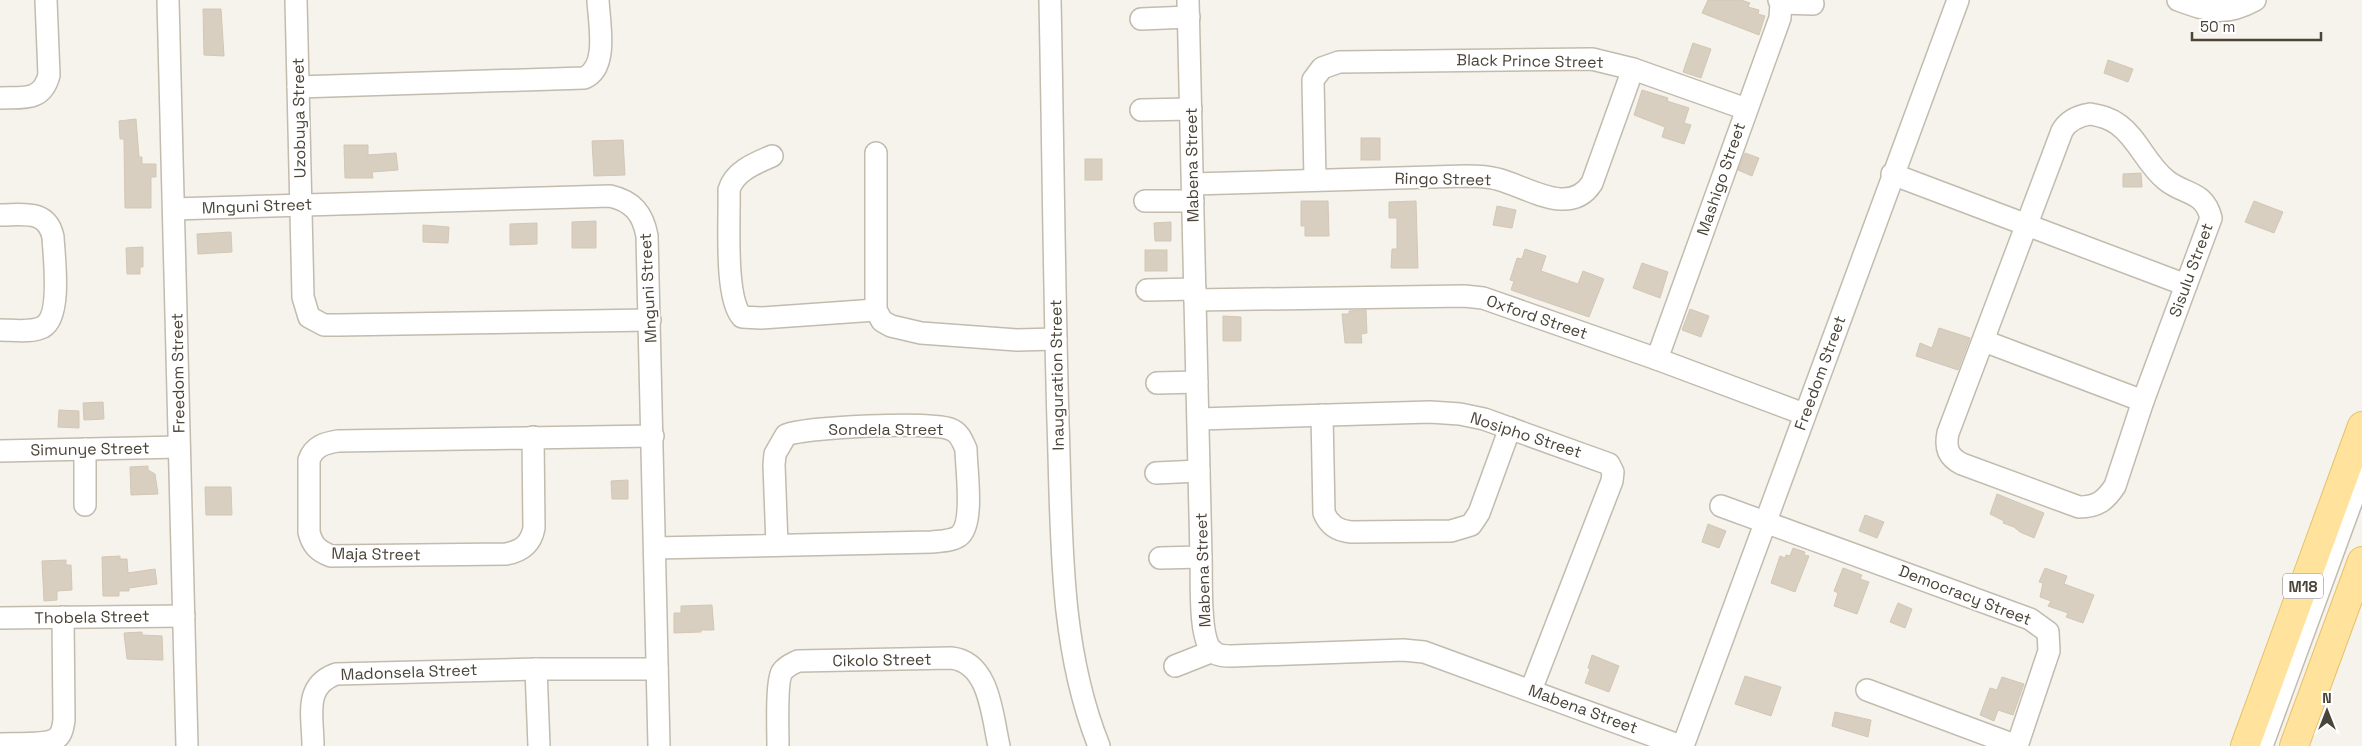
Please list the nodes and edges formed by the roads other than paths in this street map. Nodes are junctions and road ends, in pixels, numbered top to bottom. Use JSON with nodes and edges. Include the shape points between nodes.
{"nodes":[{"id":1,"x":46,"y":0,"type":"edge"},
{"id":2,"x":168,"y":0,"type":"edge"},
{"id":3,"x":296,"y":0,"type":"edge"},
{"id":4,"x":598,"y":0,"type":"edge"},
{"id":5,"x":1050,"y":0,"type":"edge"},
{"id":6,"x":1958,"y":0,"type":"edge"},
{"id":7,"x":2178,"y":0,"type":"edge"},
{"id":8,"x":2255,"y":0,"type":"edge"},
{"id":9,"x":1780,"y":2,"type":"edge"},
{"id":10,"x":1813,"y":4,"type":"dead end"},
{"id":11,"x":1188,"y":9,"type":"edge"},
{"id":12,"x":1141,"y":19,"type":"dead end"},
{"id":13,"x":1633,"y":69,"type":"junction"},
{"id":14,"x":298,"y":87,"type":"junction"},
{"id":15,"x":0,"y":98,"type":"edge"},
{"id":16,"x":1191,"y":109,"type":"junction"},
{"id":17,"x":1746,"y":109,"type":"junction"},
{"id":18,"x":1141,"y":110,"type":"dead end"},
{"id":19,"x":876,"y":153,"type":"dead end"},
{"id":20,"x":772,"y":156,"type":"dead end"},
{"id":21,"x":1892,"y":174,"type":"junction"},
{"id":22,"x":1315,"y":180,"type":"junction"},
{"id":23,"x":1193,"y":192,"type":"junction"},
{"id":24,"x":1145,"y":201,"type":"dead end"},
{"id":25,"x":301,"y":205,"type":"junction"},
{"id":26,"x":174,"y":209,"type":"junction"},
{"id":27,"x":0,"y":215,"type":"edge"},
{"id":28,"x":2028,"y":225,"type":"junction"},
{"id":29,"x":2186,"y":284,"type":"junction"},
{"id":30,"x":1148,"y":290,"type":"dead end"},
{"id":31,"x":1195,"y":295,"type":"junction"},
{"id":32,"x":876,"y":310,"type":"junction"},
{"id":33,"x":650,"y":320,"type":"junction"},
{"id":34,"x":0,"y":330,"type":"edge"},
{"id":35,"x":1056,"y":339,"type":"junction"},
{"id":36,"x":1984,"y":341,"type":"junction"},
{"id":37,"x":1657,"y":359,"type":"junction"},
{"id":38,"x":1197,"y":382,"type":"junction"},
{"id":39,"x":1157,"y":383,"type":"dead end"},
{"id":40,"x":2143,"y":401,"type":"junction"},
{"id":41,"x":1804,"y":414,"type":"junction"},
{"id":42,"x":1322,"y":415,"type":"junction"},
{"id":43,"x":1199,"y":419,"type":"junction"},
{"id":44,"x":2362,"y":426,"type":"edge"},
{"id":45,"x":1510,"y":428,"type":"junction"},
{"id":46,"x":653,"y":436,"type":"junction"},
{"id":47,"x":533,"y":437,"type":"junction"},
{"id":48,"x":179,"y":447,"type":"junction"},
{"id":49,"x":85,"y":449,"type":"junction"},
{"id":50,"x":0,"y":451,"type":"edge"},
{"id":51,"x":1199,"y":471,"type":"junction"},
{"id":52,"x":1156,"y":473,"type":"dead end"},
{"id":53,"x":2362,"y":473,"type":"edge"},
{"id":54,"x":85,"y":505,"type":"dead end"},
{"id":55,"x":1721,"y":506,"type":"dead end"},
{"id":56,"x":2362,"y":514,"type":"edge"},
{"id":57,"x":1767,"y":522,"type":"junction"},
{"id":58,"x":777,"y":545,"type":"junction"},
{"id":59,"x":655,"y":548,"type":"junction"},
{"id":60,"x":1201,"y":557,"type":"junction"},
{"id":61,"x":1160,"y":558,"type":"dead end"},
{"id":62,"x":2362,"y":561,"type":"edge"},
{"id":63,"x":184,"y":616,"type":"junction"},
{"id":64,"x":63,"y":617,"type":"junction"},
{"id":65,"x":0,"y":618,"type":"edge"},
{"id":66,"x":1213,"y":652,"type":"junction"},
{"id":67,"x":1176,"y":666,"type":"dead end"},
{"id":68,"x":536,"y":668,"type":"junction"},
{"id":69,"x":657,"y":668,"type":"junction"},
{"id":70,"x":1531,"y":690,"type":"junction"},
{"id":71,"x":1867,"y":690,"type":"dead end"},
{"id":72,"x":0,"y":744,"type":"edge"},
{"id":73,"x":187,"y":746,"type":"edge"},
{"id":74,"x":313,"y":746,"type":"edge"},
{"id":75,"x":539,"y":746,"type":"edge"},
{"id":76,"x":659,"y":746,"type":"edge"},
{"id":77,"x":778,"y":746,"type":"edge"},
{"id":78,"x":999,"y":746,"type":"edge"},
{"id":79,"x":1099,"y":746,"type":"edge"},
{"id":80,"x":1682,"y":746,"type":"edge"},
{"id":81,"x":2017,"y":746,"type":"edge"},
{"id":82,"x":2244,"y":746,"type":"edge"},
{"id":83,"x":2262,"y":746,"type":"edge"},
{"id":84,"x":2277,"y":746,"type":"edge"},
{"id":85,"x":2294,"y":746,"type":"edge"}],
"edges":[{"from":1,"to":15,"type":"street","via":[[47,83],[35,96]]},
{"from":2,"to":26,"type":"street","name":"Freedom Street"},
{"from":3,"to":14,"type":"street","name":"Uzobuya Street"},
{"from":4,"to":14,"type":"street","via":[[600,59],[595,71],[584,78]]},
{"from":5,"to":35,"type":"street","name":"Inauguration Street"},
{"from":6,"to":21,"type":"street","name":"Freedom Street"},
{"from":7,"to":8,"type":"street","via":[[2204,9],[2228,12]]},
{"from":9,"to":10,"type":"street"},
{"from":9,"to":17,"type":"street","name":"Mashigo Street","via":[[1780,18]]},
{"from":11,"to":12,"type":"street"},
{"from":11,"to":16,"type":"street","name":"Mabena Street"},
{"from":13,"to":17,"type":"street","name":"Black Prince Street"},
{"from":13,"to":22,"type":"street","name":"Ringo Street","via":[[1592,183],[1573,200],[1557,199],[1485,177]]},
{"from":13,"to":22,"type":"street","name":"Black Prince Street","via":[[1602,60],[1581,59],[1339,62],[1322,68],[1313,80]]},
{"from":14,"to":25,"type":"street","name":"Uzobuya Street"},
{"from":16,"to":18,"type":"street"},
{"from":16,"to":23,"type":"street","name":"Mabena Street"},
{"from":17,"to":37,"type":"street","name":"Mashigo Street"},
{"from":19,"to":32,"type":"street"},
{"from":20,"to":32,"type":"street","via":[[739,174],[729,190],[731,283],[738,312],[742,317],[761,318]]},
{"from":21,"to":28,"type":"street"},
{"from":21,"to":41,"type":"street","name":"Freedom Street"},
{"from":22,"to":23,"type":"street","name":"Ringo Street"},
{"from":23,"to":24,"type":"street","name":"Ringo Street"},
{"from":23,"to":31,"type":"street","name":"Mabena Street"},
{"from":25,"to":26,"type":"street","name":"Mnguni Street"},
{"from":25,"to":33,"type":"street","name":"Mnguni Street","via":[[619,198],[636,208],[645,226]]},
{"from":25,"to":33,"type":"street","name":"Uzobuya Street","via":[[304,306],[309,317],[324,325]]},
{"from":26,"to":48,"type":"street","name":"Freedom Street"},
{"from":27,"to":34,"type":"street","via":[[38,216],[51,228],[55,307],[42,327]]},
{"from":28,"to":29,"type":"street"},
{"from":28,"to":29,"type":"street","name":"Sisulu Street","via":[[2065,125],[2090,114],[2107,118],[2127,131],[2166,180],[2206,204],[2211,218]]},
{"from":28,"to":36,"type":"street","name":"Sisulu Street"},
{"from":29,"to":40,"type":"street","name":"Sisulu Street"},
{"from":30,"to":31,"type":"street","name":"Oxford Street"},
{"from":31,"to":37,"type":"street","name":"Oxford Street","via":[[1473,296],[1502,303]]},
{"from":31,"to":38,"type":"street","name":"Mabena Street"},
{"from":32,"to":35,"type":"street","via":[[882,321],[891,326],[921,333],[1017,340]]},
{"from":33,"to":46,"type":"street","name":"Mnguni Street"},
{"from":35,"to":79,"type":"street","name":"Inauguration Street","via":[[1062,553],[1067,613],[1078,678]]},
{"from":36,"to":40,"type":"street"},
{"from":36,"to":40,"type":"street","name":"Sisulu Street","via":[[1946,442],[1953,459],[1971,468],[2078,507],[2098,505],[2114,486]]},
{"from":37,"to":41,"type":"street","name":"Oxford Street"},
{"from":38,"to":39,"type":"street"},
{"from":38,"to":43,"type":"street","name":"Mabena Street"},
{"from":41,"to":57,"type":"street","name":"Freedom Street"},
{"from":42,"to":43,"type":"street","name":"Nosipho Street"},
{"from":42,"to":45,"type":"street","name":"Nosipho Street","via":[[1450,413]]},
{"from":42,"to":45,"type":"street","via":[[1324,513],[1330,524],[1351,532],[1451,531],[1471,524],[1479,513]]},
{"from":43,"to":51,"type":"street","name":"Mabena Street"},
{"from":44,"to":82,"type":"main road","number":"M18"},
{"from":45,"to":70,"type":"street","name":"Nosipho Street","via":[[1604,461],[1613,472]]},
{"from":46,"to":47,"type":"street","name":"Maja Street"},
{"from":46,"to":59,"type":"street","name":"Mnguni Street"},
{"from":47,"to":47,"type":"street","name":"Maja Street","via":[[338,441],[321,445],[312,452],[308,468],[311,540],[321,552],[330,556],[506,554],[522,549],[533,536],[534,528]]},
{"from":48,"to":49,"type":"street","name":"Simunye Street"},
{"from":48,"to":63,"type":"street","name":"Freedom Street"},
{"from":49,"to":50,"type":"street","name":"Simunye Street"},
{"from":49,"to":54,"type":"street"},
{"from":51,"to":52,"type":"street"},
{"from":51,"to":60,"type":"street","name":"Mabena Street"},
{"from":53,"to":83,"type":"street"},
{"from":55,"to":57,"type":"street","name":"Democracy Street"},
{"from":56,"to":84,"type":"street"},
{"from":57,"to":80,"type":"street","name":"Freedom Street"},
{"from":57,"to":81,"type":"street","name":"Democracy Street","via":[[2041,625],[2048,632],[2049,651]]},
{"from":58,"to":58,"type":"street","name":"Sondela Street","via":[[932,542],[958,536],[968,522],[966,448],[956,432],[937,426],[815,429],[786,435],[775,454],[774,465]]},
{"from":58,"to":59,"type":"street","name":"Sondela Street"},
{"from":59,"to":69,"type":"street","name":"Mnguni Street"},
{"from":60,"to":61,"type":"street"},
{"from":60,"to":66,"type":"street","name":"Mabena Street","via":[[1204,628]]},
{"from":62,"to":85,"type":"main road","number":"M18"},
{"from":63,"to":64,"type":"street","name":"Thobela Street"},
{"from":63,"to":73,"type":"street","name":"Freedom Street"},
{"from":64,"to":65,"type":"street","name":"Thobela Street"},
{"from":64,"to":72,"type":"street","via":[[63,730],[58,738],[50,741]]},
{"from":66,"to":67,"type":"street"},
{"from":66,"to":70,"type":"street","name":"Mabena Street","via":[[1232,656],[1415,651]]},
{"from":68,"to":69,"type":"street","name":"Madonsela Street"},
{"from":68,"to":74,"type":"street","name":"Madonsela Street","via":[[336,674],[319,683],[314,691]]},
{"from":68,"to":75,"type":"street"},
{"from":69,"to":76,"type":"street","name":"Mnguni Street"},
{"from":70,"to":80,"type":"street","name":"Mabena Street"},
{"from":71,"to":81,"type":"street"},
{"from":77,"to":78,"type":"street","name":"Cikolo Street","via":[[779,684],[783,670],[790,665],[798,662],[951,658],[966,661],[982,681]]}]}
